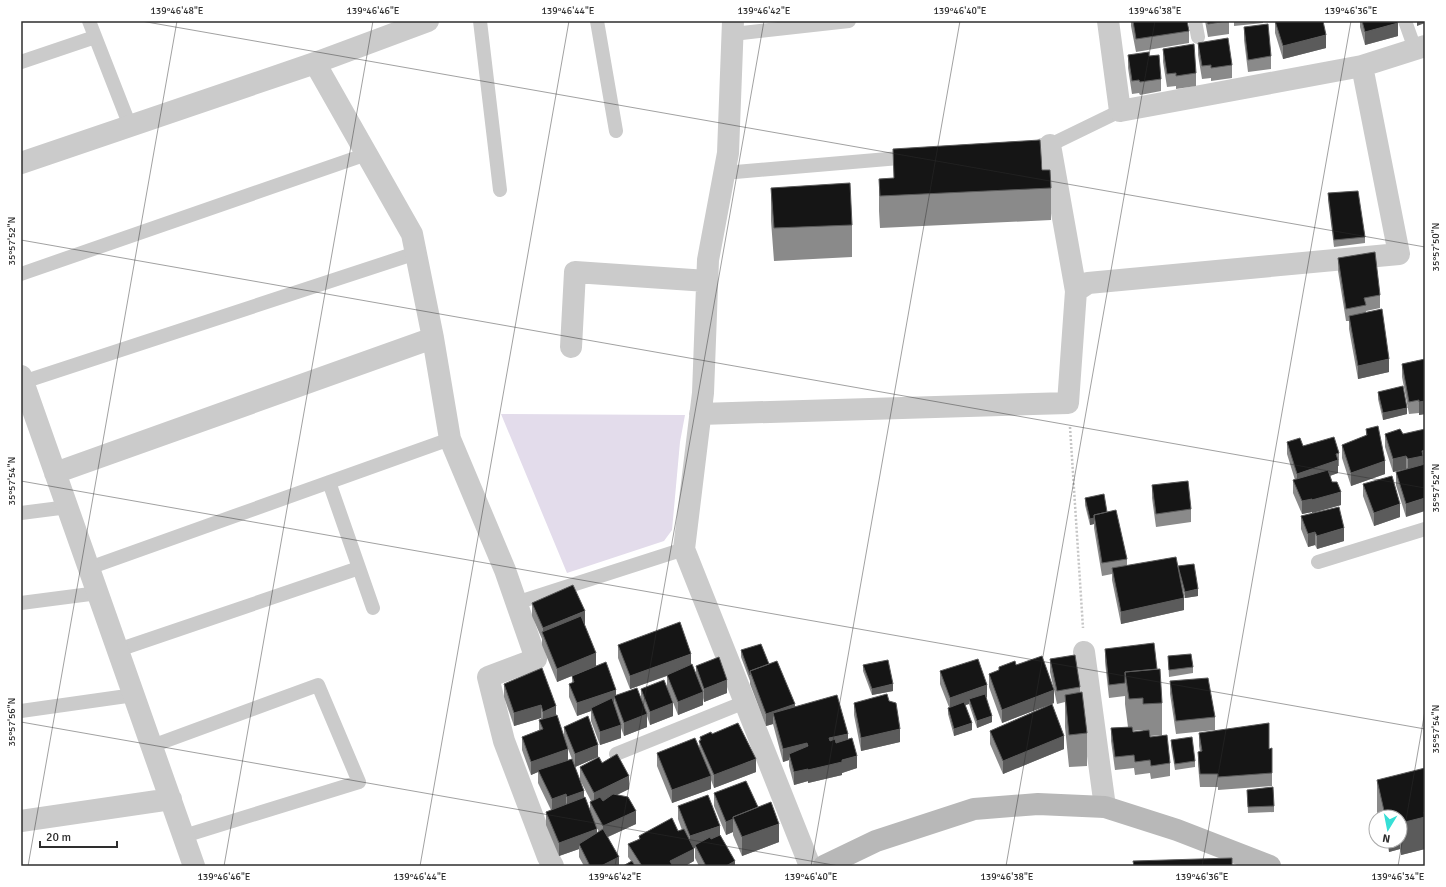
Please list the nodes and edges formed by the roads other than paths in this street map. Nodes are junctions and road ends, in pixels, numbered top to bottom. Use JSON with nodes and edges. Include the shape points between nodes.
{"nodes":[{"id":1,"x":89,"y":21,"type":"edge"},
{"id":2,"x":480,"y":21,"type":"edge"},
{"id":3,"x":597,"y":21,"type":"edge"},
{"id":4,"x":849,"y":21,"type":"edge"},
{"id":5,"x":1108,"y":21,"type":"edge"},
{"id":6,"x":1196,"y":21,"type":"edge"},
{"id":7,"x":1405,"y":21,"type":"edge"},
{"id":8,"x":419,"y":23,"type":"edge"},
{"id":9,"x":733,"y":28,"type":"edge"},
{"id":10,"x":95,"y":37,"type":"junction"},
{"id":11,"x":1198,"y":37,"type":"dead end"},
{"id":12,"x":1420,"y":47,"type":"edge"},
{"id":13,"x":21,"y":62,"type":"edge"},
{"id":14,"x":315,"y":63,"type":"junction"},
{"id":15,"x":1362,"y":66,"type":"junction"},
{"id":16,"x":1120,"y":111,"type":"junction"},
{"id":17,"x":130,"y":126,"type":"junction"},
{"id":18,"x":616,"y":131,"type":"dead end"},
{"id":19,"x":1050,"y":144,"type":"junction"},
{"id":20,"x":1026,"y":147,"type":"edge"},
{"id":21,"x":367,"y":154,"type":"junction"},
{"id":22,"x":923,"y":156,"type":"edge"},
{"id":23,"x":21,"y":163,"type":"edge"},
{"id":24,"x":724,"y":173,"type":"junction"},
{"id":25,"x":500,"y":190,"type":"dead end"},
{"id":26,"x":416,"y":253,"type":"junction"},
{"id":27,"x":21,"y":274,"type":"edge"},
{"id":28,"x":707,"y":281,"type":"junction"},
{"id":29,"x":1076,"y":291,"type":"junction"},
{"id":30,"x":433,"y":338,"type":"junction"},
{"id":31,"x":571,"y":347,"type":"dead end"},
{"id":32,"x":22,"y":379,"type":"edge"},
{"id":33,"x":27,"y":412,"type":"edge"},
{"id":34,"x":700,"y":414,"type":"junction"},
{"id":35,"x":450,"y":439,"type":"junction"},
{"id":36,"x":55,"y":473,"type":"junction"},
{"id":37,"x":329,"y":482,"type":"junction"},
{"id":38,"x":68,"y":507,"type":"junction"},
{"id":39,"x":21,"y":513,"type":"edge"},
{"id":40,"x":1425,"y":529,"type":"edge"},
{"id":41,"x":684,"y":549,"type":"junction"},
{"id":42,"x":1318,"y":562,"type":"dead end"},
{"id":43,"x":89,"y":568,"type":"junction"},
{"id":44,"x":359,"y":568,"type":"junction"},
{"id":45,"x":98,"y":593,"type":"junction"},
{"id":46,"x":516,"y":603,"type":"junction"},
{"id":47,"x":21,"y":604,"type":"edge"},
{"id":48,"x":373,"y":608,"type":"dead end"},
{"id":49,"x":118,"y":650,"type":"junction"},
{"id":50,"x":1084,"y":652,"type":"road end"},
{"id":51,"x":134,"y":695,"type":"junction"},
{"id":52,"x":745,"y":702,"type":"junction"},
{"id":53,"x":21,"y":711,"type":"edge"},
{"id":54,"x":152,"y":746,"type":"junction"},
{"id":55,"x":616,"y":754,"type":"edge"},
{"id":56,"x":171,"y":800,"type":"junction"},
{"id":57,"x":1105,"y":807,"type":"junction"},
{"id":58,"x":21,"y":821,"type":"edge"},
{"id":59,"x":184,"y":836,"type":"junction"},
{"id":60,"x":194,"y":866,"type":"edge"},
{"id":61,"x":553,"y":866,"type":"edge"},
{"id":62,"x":810,"y":866,"type":"edge"},
{"id":63,"x":824,"y":866,"type":"edge"},
{"id":64,"x":1270,"y":866,"type":"edge"}],
"edges":[{"from":1,"to":10,"type":"lane"},
{"from":2,"to":25,"type":"lane"},
{"from":3,"to":18,"type":"lane"},
{"from":4,"to":9,"type":"lane"},
{"from":5,"to":16,"type":"street"},
{"from":6,"to":11,"type":"lane"},
{"from":7,"to":12,"type":"lane"},
{"from":8,"to":14,"type":"street"},
{"from":9,"to":24,"type":"street","via":[[728,153]]},
{"from":10,"to":13,"type":"lane"},
{"from":10,"to":17,"type":"lane"},
{"from":12,"to":15,"type":"street"},
{"from":14,"to":17,"type":"street"},
{"from":14,"to":21,"type":"street"},
{"from":15,"to":16,"type":"street"},
{"from":15,"to":29,"type":"street","via":[[1399,254],[1088,283]]},
{"from":16,"to":19,"type":"lane"},
{"from":17,"to":23,"type":"street"},
{"from":19,"to":20,"type":"lane"},
{"from":19,"to":29,"type":"street"},
{"from":21,"to":26,"type":"street","via":[[412,234]]},
{"from":21,"to":27,"type":"lane"},
{"from":22,"to":24,"type":"lane"},
{"from":24,"to":28,"type":"street","via":[[708,260]]},
{"from":26,"to":30,"type":"street"},
{"from":26,"to":32,"type":"lane"},
{"from":28,"to":31,"type":"street","via":[[575,272]]},
{"from":28,"to":34,"type":"street"},
{"from":29,"to":34,"type":"street","via":[[1068,403]]},
{"from":30,"to":35,"type":"street"},
{"from":30,"to":36,"type":"street"},
{"from":32,"to":33,"type":"street"},
{"from":33,"to":36,"type":"street"},
{"from":34,"to":41,"type":"street"},
{"from":35,"to":37,"type":"lane"},
{"from":35,"to":46,"type":"street","via":[[505,570]]},
{"from":36,"to":38,"type":"street"},
{"from":37,"to":43,"type":"lane"},
{"from":37,"to":44,"type":"lane"},
{"from":38,"to":39,"type":"lane"},
{"from":38,"to":43,"type":"street"},
{"from":40,"to":42,"type":"lane"},
{"from":41,"to":46,"type":"lane"},
{"from":41,"to":52,"type":"street"},
{"from":43,"to":45,"type":"street"},
{"from":44,"to":48,"type":"lane"},
{"from":44,"to":49,"type":"lane"},
{"from":45,"to":47,"type":"lane"},
{"from":45,"to":49,"type":"street"},
{"from":46,"to":61,"type":"street","via":[[536,659],[488,678],[504,741]]},
{"from":49,"to":51,"type":"street"},
{"from":50,"to":57,"type":"street"},
{"from":51,"to":53,"type":"lane"},
{"from":51,"to":54,"type":"street"},
{"from":52,"to":55,"type":"lane"},
{"from":52,"to":62,"type":"street"},
{"from":54,"to":56,"type":"street"},
{"from":54,"to":59,"type":"lane","via":[[318,685],[359,782]]},
{"from":56,"to":58,"type":"street"},
{"from":56,"to":59,"type":"street"},
{"from":57,"to":63,"type":"street","via":[[1038,804],[974,809],[876,841]]},
{"from":57,"to":64,"type":"street","via":[[1177,830]]},
{"from":59,"to":60,"type":"street"}]}
